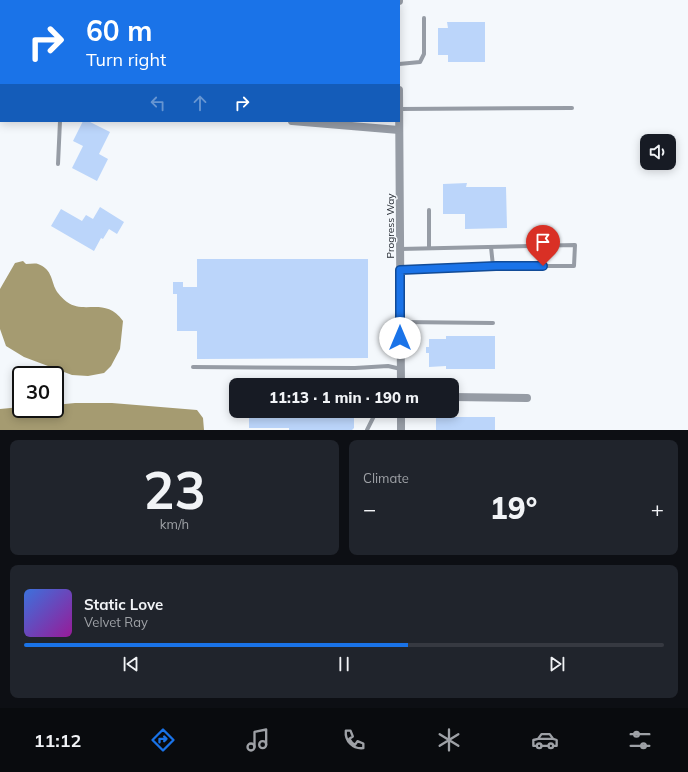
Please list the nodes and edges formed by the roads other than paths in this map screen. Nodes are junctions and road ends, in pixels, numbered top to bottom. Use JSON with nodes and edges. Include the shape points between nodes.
{"nodes":[{"id":1,"x":424,"y":18,"type":"dead end"},
{"id":2,"x":400,"y":64,"type":"edge"},
{"id":3,"x":572,"y":108,"type":"dead end"},
{"id":4,"x":400,"y":109,"type":"edge"},
{"id":5,"x":60,"y":122,"type":"edge"},
{"id":6,"x":304,"y":122,"type":"edge"},
{"id":7,"x":399,"y":122,"type":"edge"},
{"id":8,"x":399,"y":130,"type":"junction"},
{"id":9,"x":58,"y":164,"type":"dead end"},
{"id":10,"x":429,"y":210,"type":"dead end"},
{"id":11,"x":491,"y":247,"type":"junction"},
{"id":12,"x":429,"y":248,"type":"junction"},
{"id":13,"x":400,"y":249,"type":"junction"},
{"id":14,"x":493,"y":266,"type":"junction"},
{"id":15,"x":400,"y":270,"type":"junction"},
{"id":16,"x":400,"y":322,"type":"junction"},
{"id":17,"x":493,"y":323,"type":"dead end"},
{"id":18,"x":193,"y":367,"type":"dead end"},
{"id":19,"x":400,"y":369,"type":"junction"},
{"id":20,"x":401,"y":378,"type":"edge"},
{"id":21,"x":459,"y":398,"type":"edge"},
{"id":22,"x":527,"y":398,"type":"dead end"},
{"id":23,"x":373,"y":418,"type":"edge"},
{"id":24,"x":400,"y":418,"type":"edge"},
{"id":25,"x":366,"y":430,"type":"edge"},
{"id":26,"x":401,"y":430,"type":"edge"}],
"edges":[{"from":1,"to":2,"type":"lane","via":[[424,54],[420,62]]},
{"from":3,"to":4,"type":"lane"},
{"from":5,"to":9,"type":"lane"},
{"from":6,"to":8,"type":"street"},
{"from":7,"to":8,"type":"street","name":"Progress Way"},
{"from":8,"to":13,"type":"street","name":"Progress Way"},
{"from":10,"to":12,"type":"lane"},
{"from":11,"to":12,"type":"lane"},
{"from":11,"to":14,"type":"lane"},
{"from":11,"to":14,"type":"lane","via":[[575,245],[574,266]]},
{"from":12,"to":13,"type":"lane"},
{"from":13,"to":15,"type":"street","name":"Progress Way"},
{"from":14,"to":15,"type":"lane"},
{"from":15,"to":16,"type":"street","name":"Progress Way"},
{"from":16,"to":17,"type":"lane"},
{"from":16,"to":19,"type":"street","name":"Progress Way"},
{"from":18,"to":19,"type":"lane","via":[[388,366]]},
{"from":19,"to":20,"type":"street","name":"Progress Way"},
{"from":21,"to":22,"type":"street"},
{"from":23,"to":25,"type":"lane"},
{"from":24,"to":26,"type":"street"}]}
